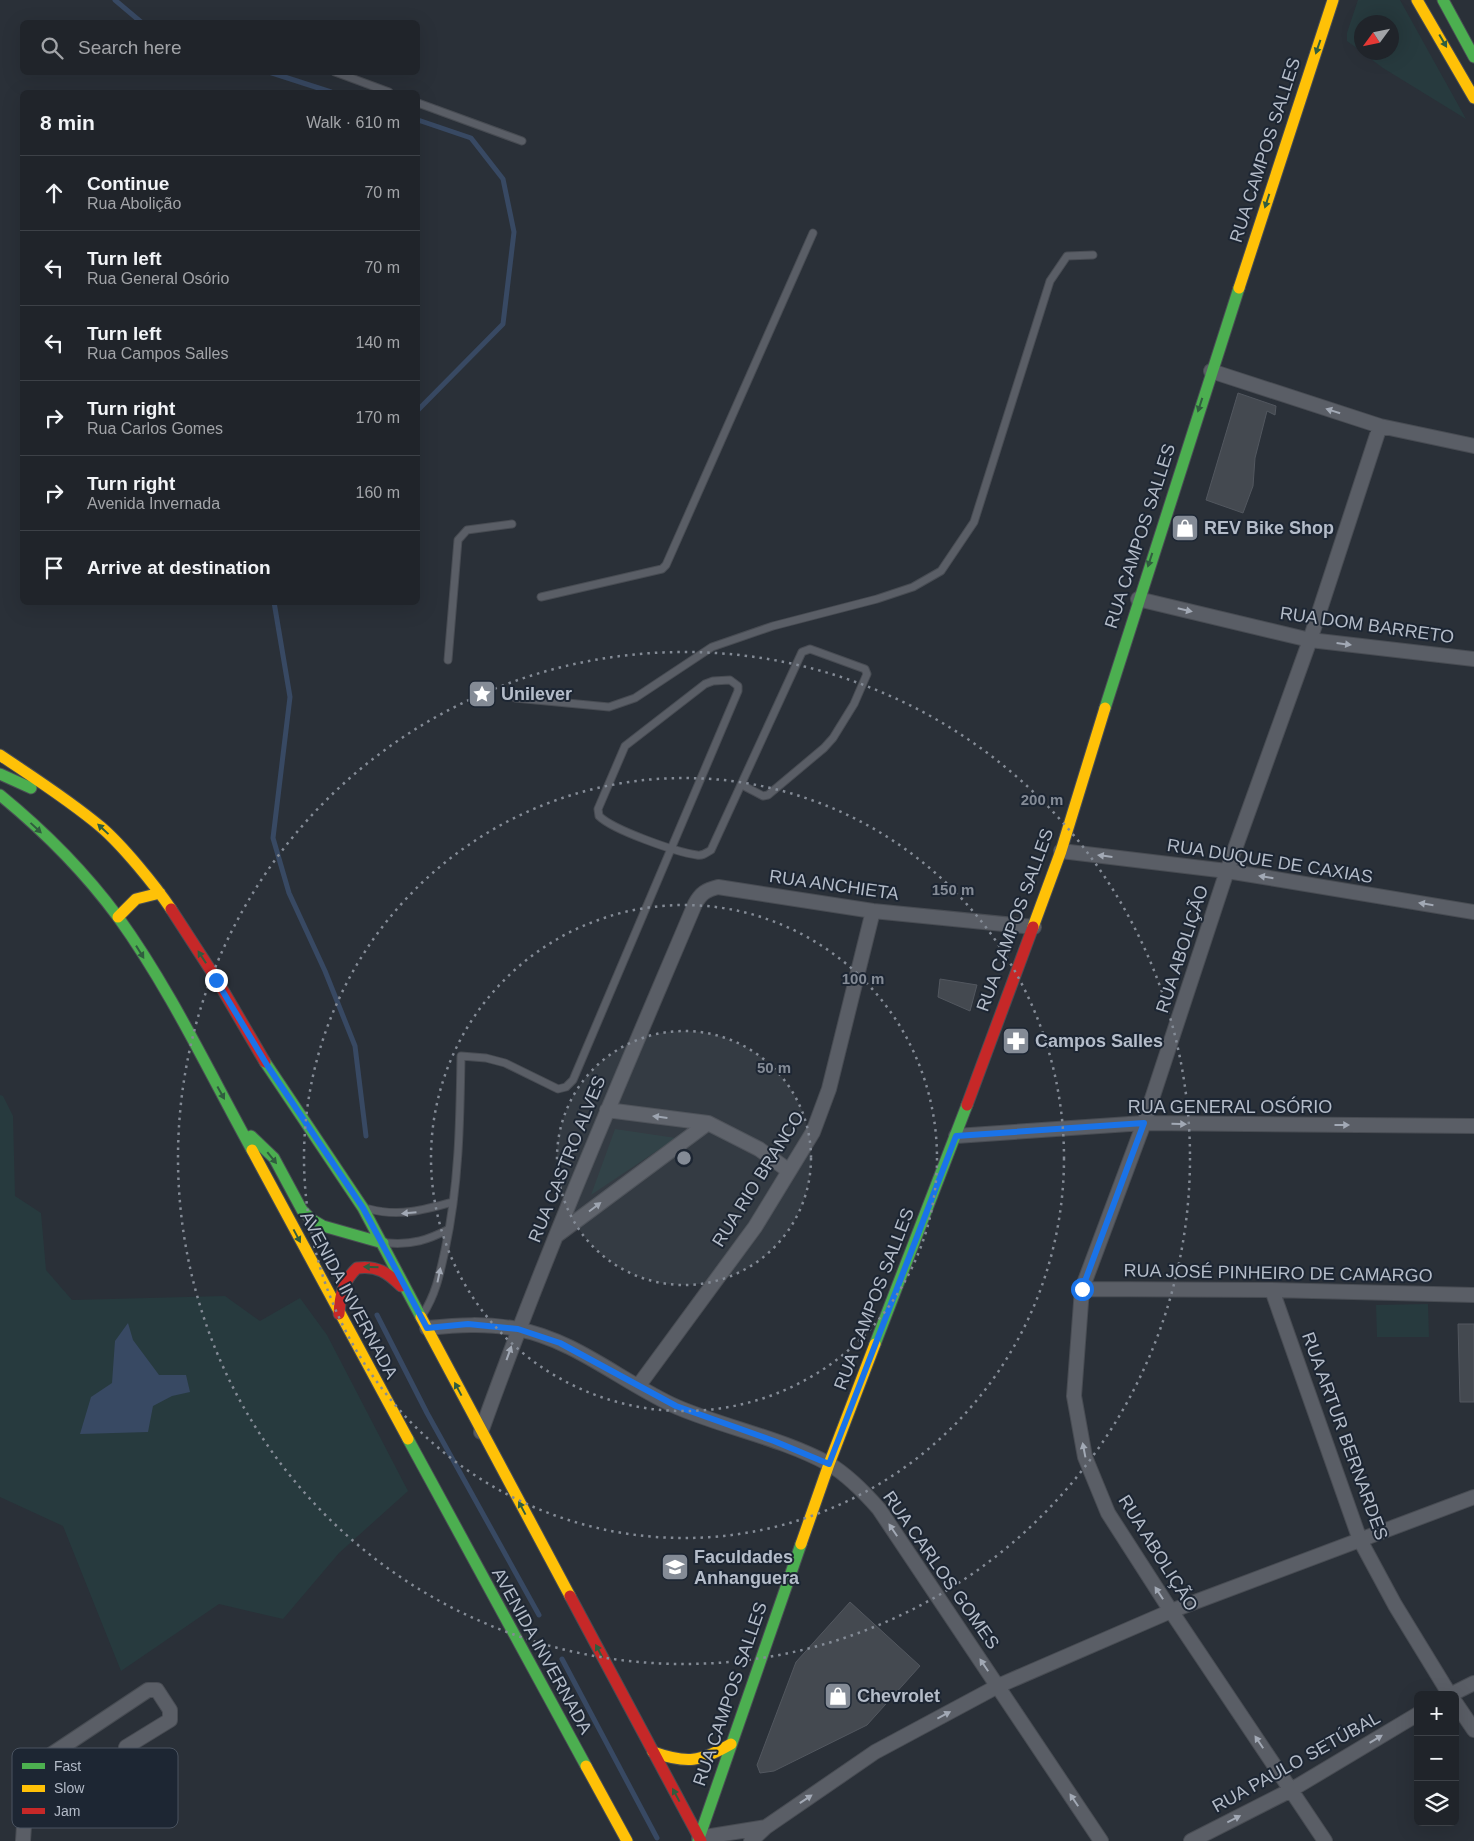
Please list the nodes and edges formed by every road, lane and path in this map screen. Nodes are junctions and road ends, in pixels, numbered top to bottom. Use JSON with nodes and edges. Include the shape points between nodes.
{"nodes":[{"id":1,"x":1333,"y":0,"type":"edge"},
{"id":2,"x":1417,"y":0,"type":"edge"},
{"id":3,"x":1443,"y":0,"type":"edge"},
{"id":4,"x":1474,"y":57,"type":"edge"},
{"id":5,"x":343,"y":75,"type":"edge"},
{"id":6,"x":384,"y":90,"type":"edge"},
{"id":7,"x":1474,"y":98,"type":"edge"},
{"id":8,"x":420,"y":104,"type":"edge"},
{"id":9,"x":522,"y":142,"type":"dead end"},
{"id":10,"x":813,"y":233,"type":"dead end"},
{"id":11,"x":1093,"y":255,"type":"dead end"},
{"id":12,"x":1211,"y":371,"type":"junction"},
{"id":13,"x":1380,"y":426,"type":"junction"},
{"id":14,"x":1474,"y":446,"type":"edge"},
{"id":15,"x":512,"y":524,"type":"dead end"},
{"id":16,"x":541,"y":597,"type":"dead end"},
{"id":17,"x":1138,"y":599,"type":"junction"},
{"id":18,"x":1310,"y":640,"type":"junction"},
{"id":19,"x":1474,"y":659,"type":"edge"},
{"id":20,"x":448,"y":660,"type":"dead end"},
{"id":21,"x":515,"y":698,"type":"dead end"},
{"id":22,"x":0,"y":755,"type":"edge"},
{"id":23,"x":0,"y":774,"type":"edge"},
{"id":24,"x":742,"y":785,"type":"junction"},
{"id":25,"x":0,"y":795,"type":"edge"},
{"id":26,"x":86,"y":815,"type":"junction"},
{"id":27,"x":670,"y":848,"type":"junction"},
{"id":28,"x":1061,"y":851,"type":"junction"},
{"id":29,"x":1228,"y":871,"type":"junction"},
{"id":30,"x":160,"y":893,"type":"junction"},
{"id":31,"x":694,"y":904,"type":"joint"},
{"id":32,"x":873,"y":911,"type":"junction"},
{"id":33,"x":1474,"y":912,"type":"edge"},
{"id":34,"x":118,"y":917,"type":"junction"},
{"id":35,"x":1034,"y":928,"type":"junction"},
{"id":36,"x":608,"y":1110,"type":"junction"},
{"id":37,"x":708,"y":1123,"type":"junction"},
{"id":38,"x":1144,"y":1123,"type":"junction"},
{"id":39,"x":237,"y":1124,"type":"junction"},
{"id":40,"x":1474,"y":1126,"type":"edge"},
{"id":41,"x":956,"y":1136,"type":"junction"},
{"id":42,"x":789,"y":1170,"type":"junction"},
{"id":43,"x":454,"y":1202,"type":"junction"},
{"id":44,"x":357,"y":1215,"type":"junction"},
{"id":45,"x":338,"y":1230,"type":"junction"},
{"id":46,"x":449,"y":1230,"type":"junction"},
{"id":47,"x":556,"y":1236,"type":"junction"},
{"id":48,"x":383,"y":1243,"type":"junction"},
{"id":49,"x":1082,"y":1289,"type":"junction"},
{"id":50,"x":1272,"y":1290,"type":"junction"},
{"id":51,"x":409,"y":1294,"type":"junction"},
{"id":52,"x":1474,"y":1295,"type":"edge"},
{"id":53,"x":339,"y":1314,"type":"junction"},
{"id":54,"x":424,"y":1322,"type":"junction"},
{"id":55,"x":518,"y":1329,"type":"junction"},
{"id":56,"x":639,"y":1385,"type":"junction"},
{"id":57,"x":481,"y":1432,"type":"junction"},
{"id":58,"x":829,"y":1464,"type":"junction"},
{"id":59,"x":1474,"y":1496,"type":"edge"},
{"id":60,"x":1360,"y":1540,"type":"junction"},
{"id":61,"x":1171,"y":1611,"type":"junction"},
{"id":62,"x":1474,"y":1683,"type":"edge"},
{"id":63,"x":998,"y":1686,"type":"junction"},
{"id":64,"x":1448,"y":1691,"type":"edge"},
{"id":65,"x":1458,"y":1691,"type":"edge"},
{"id":66,"x":1459,"y":1708,"type":"edge"},
{"id":67,"x":1414,"y":1716,"type":"edge"},
{"id":68,"x":1474,"y":1730,"type":"edge"},
{"id":69,"x":731,"y":1744,"type":"junction"},
{"id":70,"x":61,"y":1748,"type":"edge"},
{"id":71,"x":126,"y":1748,"type":"dead end"},
{"id":72,"x":654,"y":1752,"type":"junction"},
{"id":73,"x":1291,"y":1790,"type":"junction"},
{"id":74,"x":766,"y":1827,"type":"junction"},
{"id":75,"x":23,"y":1828,"type":"edge"},
{"id":76,"x":700,"y":1840,"type":"edge"},
{"id":77,"x":22,"y":1841,"type":"edge"},
{"id":78,"x":627,"y":1841,"type":"edge"},
{"id":79,"x":751,"y":1841,"type":"edge"},
{"id":80,"x":1101,"y":1841,"type":"edge"},
{"id":81,"x":1191,"y":1841,"type":"edge"},
{"id":82,"x":1325,"y":1841,"type":"edge"}],
"edges":[{"from":1,"to":12,"type":"main road","name":"RUA CAMPOS SALLES","one_way":true},
{"from":2,"to":7,"type":"main road","one_way":true},
{"from":3,"to":4,"type":"main road"},
{"from":5,"to":6,"type":"lane"},
{"from":8,"to":9,"type":"lane"},
{"from":10,"to":16,"type":"lane","via":[[666,565],[662,569]]},
{"from":11,"to":21,"type":"lane","via":[[1067,256],[1050,281],[974,522],[941,571],[914,586],[877,599],[773,626],[712,647],[635,698],[610,707]]},
{"from":13,"to":12,"type":"street","one_way":true},
{"from":12,"to":17,"type":"main road","name":"RUA CAMPOS SALLES","one_way":true},
{"from":13,"to":14,"type":"street"},
{"from":13,"to":18,"type":"street","name":"RUA ABOLIÇÃO"},
{"from":15,"to":20,"type":"lane","via":[[467,530],[458,540]]},
{"from":17,"to":18,"type":"street","name":"RUA DOM BARRETO","one_way":true},
{"from":17,"to":28,"type":"main road","name":"RUA CAMPOS SALLES"},
{"from":18,"to":19,"type":"street","name":"RUA DOM BARRETO","one_way":true},
{"from":18,"to":29,"type":"street","name":"RUA ABOLIÇÃO"},
{"from":22,"to":26,"type":"main road"},
{"from":23,"to":26,"type":"main road"},
{"from":24,"to":24,"type":"lane","via":[[763,796],[768,795],[824,748],[854,704],[867,674],[865,670],[810,649],[802,652]]},
{"from":24,"to":27,"type":"lane","via":[[711,850],[698,855]]},
{"from":25,"to":34,"type":"main road","name":"AVENIDA INVERNADA","one_way":true,"via":[[51,841]]},
{"from":30,"to":26,"type":"main road","one_way":true,"via":[[124,851]]},
{"from":27,"to":27,"type":"lane","via":[[602,819],[598,809],[625,746],[633,738],[705,684],[730,680],[735,682],[738,691]]},
{"from":27,"to":43,"type":"lane","via":[[573,1080],[566,1087],[549,1086],[505,1063],[461,1056],[459,1158]]},
{"from":29,"to":28,"type":"street","name":"RUA DUQUE DE CAXIAS","one_way":true},
{"from":28,"to":35,"type":"main road","name":"RUA CAMPOS SALLES"},
{"from":33,"to":29,"type":"street","name":"RUA DUQUE DE CAXIAS","one_way":true},
{"from":29,"to":38,"type":"street","name":"RUA ABOLIÇÃO"},
{"from":30,"to":34,"type":"main road","via":[[141,896]]},
{"from":44,"to":30,"type":"main road","one_way":true},
{"from":31,"to":32,"type":"street","name":"RUA ANCHIETA","via":[[707,889],[718,887]]},
{"from":31,"to":36,"type":"street","name":"RUA CASTRO ALVES"},
{"from":32,"to":35,"type":"street","name":"RUA ANCHIETA"},
{"from":32,"to":42,"type":"street","name":"RUA RIO BRANCO","via":[[830,1089],[813,1132]]},
{"from":34,"to":39,"type":"main road","name":"AVENIDA INVERNADA","one_way":true,"via":[[174,1007]]},
{"from":35,"to":41,"type":"main road","name":"RUA CAMPOS SALLES","via":[[997,1019]]},
{"from":37,"to":36,"type":"street","one_way":true},
{"from":36,"to":47,"type":"street","name":"RUA CASTRO ALVES"},
{"from":37,"to":42,"type":"street","via":[[759,1149]]},
{"from":47,"to":37,"type":"street","one_way":true},
{"from":38,"to":40,"type":"street","name":"RUA GENERAL OSÓRIO","one_way":true},
{"from":38,"to":41,"type":"street","name":"RUA GENERAL OSÓRIO"},
{"from":38,"to":49,"type":"street","name":"RUA ABOLIÇÃO"},
{"from":39,"to":45,"type":"main road","one_way":true,"via":[[274,1158],[302,1210],[323,1226]]},
{"from":39,"to":53,"type":"main road","name":"AVENIDA INVERNADA","one_way":true},
{"from":41,"to":58,"type":"main road","name":"RUA CAMPOS SALLES"},
{"from":42,"to":56,"type":"street","name":"RUA RIO BRANCO","via":[[755,1227]]},
{"from":43,"to":44,"type":"lane","one_way":true,"via":[[413,1213]]},
{"from":43,"to":46,"type":"lane"},
{"from":44,"to":45,"type":"main road"},
{"from":44,"to":48,"type":"main road"},
{"from":45,"to":48,"type":"main road"},
{"from":46,"to":48,"type":"lane","via":[[407,1245]]},
{"from":54,"to":46,"type":"lane","one_way":true,"via":[[437,1287]]},
{"from":47,"to":55,"type":"street","name":"RUA CASTRO ALVES"},
{"from":48,"to":51,"type":"main road"},
{"from":49,"to":50,"type":"street","name":"RUA JOSÉ PINHEIRO DE CAMARGO"},
{"from":61,"to":49,"type":"street","name":"RUA ABOLIÇÃO","one_way":true,"via":[[1108,1513],[1085,1457],[1074,1396]]},
{"from":50,"to":52,"type":"street","name":"RUA JOSÉ PINHEIRO DE CAMARGO"},
{"from":50,"to":60,"type":"street","name":"RUA ARTUR BERNARDES"},
{"from":51,"to":53,"type":"main road","one_way":true,"via":[[386,1270],[378,1266],[357,1268],[343,1285]]},
{"from":51,"to":54,"type":"main road"},
{"from":53,"to":78,"type":"main road","name":"AVENIDA INVERNADA"},
{"from":54,"to":55,"type":"street","name":"RUA CARLOS GOMES"},
{"from":57,"to":54,"type":"main road","one_way":true},
{"from":55,"to":56,"type":"street","name":"RUA CARLOS GOMES","via":[[560,1343]]},
{"from":57,"to":55,"type":"street","name":"RUA CASTRO ALVES","one_way":true},
{"from":56,"to":58,"type":"street","name":"RUA CARLOS GOMES","via":[[676,1406]]},
{"from":72,"to":57,"type":"main road","one_way":true},
{"from":63,"to":58,"type":"street","name":"RUA CARLOS GOMES","one_way":true,"via":[[879,1510],[860,1487]]},
{"from":58,"to":69,"type":"main road","name":"RUA CAMPOS SALLES"},
{"from":59,"to":60,"type":"street"},
{"from":60,"to":61,"type":"street"},
{"from":60,"to":64,"type":"street","name":"RUA ARTUR BERNARDES","via":[[1395,1606]]},
{"from":61,"to":63,"type":"street"},
{"from":73,"to":61,"type":"street","name":"RUA ABOLIÇÃO","one_way":true},
{"from":62,"to":65,"type":"street"},
{"from":74,"to":63,"type":"street","one_way":true,"via":[[875,1752]]},
{"from":80,"to":63,"type":"street","name":"RUA CARLOS GOMES","one_way":true},
{"from":66,"to":68,"type":"street"},
{"from":73,"to":67,"type":"street","name":"RUA PAULO SETÚBAL","one_way":true},
{"from":69,"to":72,"type":"main road","via":[[702,1761],[679,1762]]},
{"from":69,"to":76,"type":"main road","name":"RUA CAMPOS SALLES"},
{"from":70,"to":71,"type":"street","via":[[148,1690],[157,1690],[170,1710],[170,1720]]},
{"from":76,"to":72,"type":"main road","one_way":true},
{"from":81,"to":73,"type":"street","name":"RUA PAULO SETÚBAL","one_way":true},
{"from":73,"to":82,"type":"street","name":"RUA ABOLIÇÃO"},
{"from":74,"to":76,"type":"street"},
{"from":74,"to":79,"type":"street"},
{"from":75,"to":77,"type":"street"}]}
